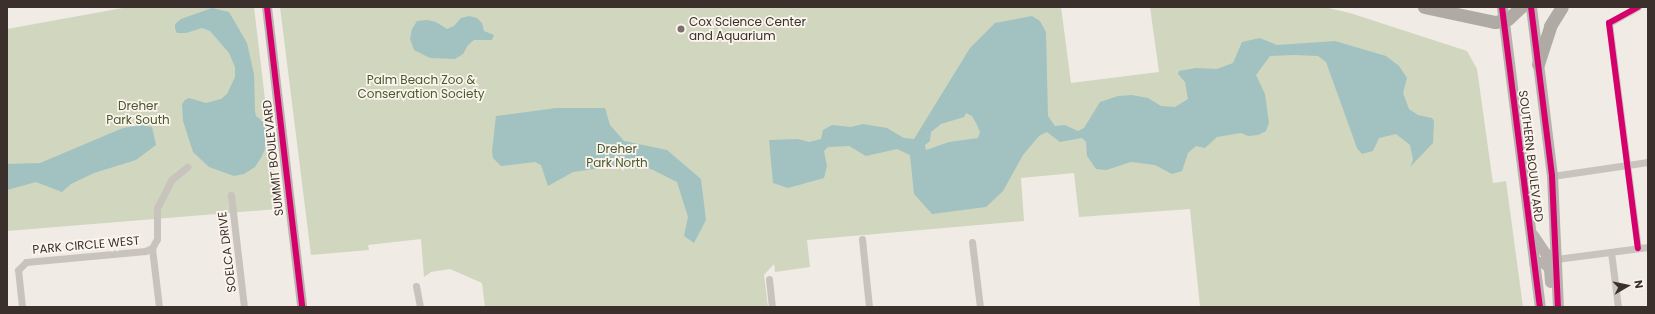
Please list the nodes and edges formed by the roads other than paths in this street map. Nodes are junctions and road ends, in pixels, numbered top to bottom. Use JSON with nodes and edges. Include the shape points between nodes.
{"nodes":[{"id":1,"x":267,"y":7,"type":"edge"},
{"id":2,"x":1424,"y":7,"type":"edge"},
{"id":3,"x":1502,"y":7,"type":"edge"},
{"id":4,"x":1521,"y":7,"type":"edge"},
{"id":5,"x":1531,"y":7,"type":"edge"},
{"id":6,"x":1562,"y":7,"type":"edge"},
{"id":7,"x":1638,"y":7,"type":"edge"},
{"id":8,"x":1504,"y":21,"type":"junction"},
{"id":9,"x":1538,"y":64,"type":"junction"},
{"id":10,"x":1648,"y":162,"type":"edge"},
{"id":11,"x":1628,"y":165,"type":"junction"},
{"id":12,"x":187,"y":167,"type":"dead end"},
{"id":13,"x":1552,"y":176,"type":"junction"},
{"id":14,"x":231,"y":195,"type":"dead end"},
{"id":15,"x":1529,"y":227,"type":"junction"},
{"id":16,"x":862,"y":239,"type":"dead end"},
{"id":17,"x":972,"y":242,"type":"dead end"},
{"id":18,"x":1648,"y":247,"type":"edge"},
{"id":19,"x":152,"y":248,"type":"junction"},
{"id":20,"x":1638,"y":248,"type":"junction"},
{"id":21,"x":1611,"y":252,"type":"junction"},
{"id":22,"x":1556,"y":259,"type":"junction"},
{"id":23,"x":1534,"y":262,"type":"junction"},
{"id":24,"x":769,"y":279,"type":"dead end"},
{"id":25,"x":416,"y":286,"type":"dead end"},
{"id":26,"x":1558,"y":303,"type":"edge"},
{"id":27,"x":22,"y":307,"type":"edge"},
{"id":28,"x":159,"y":307,"type":"edge"},
{"id":29,"x":244,"y":307,"type":"edge"},
{"id":30,"x":302,"y":307,"type":"edge"},
{"id":31,"x":420,"y":307,"type":"edge"},
{"id":32,"x":772,"y":307,"type":"edge"},
{"id":33,"x":870,"y":307,"type":"edge"},
{"id":34,"x":980,"y":307,"type":"edge"},
{"id":35,"x":1540,"y":307,"type":"edge"},
{"id":36,"x":1618,"y":307,"type":"edge"}],
"edges":[{"from":1,"to":30,"type":"street","name":"SUMMIT BOULEVARD"},
{"from":2,"to":8,"type":"highway","via":[[1488,22]]},
{"from":3,"to":8,"type":"main road","name":"SOUTHERN BOULEVARD"},
{"from":4,"to":8,"type":"highway"},
{"from":5,"to":9,"type":"main road","name":"SOUTHERN BOULEVARD"},
{"from":6,"to":9,"type":"highway","via":[[1550,26]]},
{"from":7,"to":11,"type":"street","via":[[1609,23]]},
{"from":8,"to":15,"type":"main road","name":"SOUTHERN BOULEVARD"},
{"from":9,"to":13,"type":"main road","name":"SOUTHERN BOULEVARD"},
{"from":10,"to":11,"type":"street"},
{"from":11,"to":13,"type":"street"},
{"from":11,"to":20,"type":"street"},
{"from":12,"to":19,"type":"street","via":[[171,180],[160,198],[156,213],[157,239]]},
{"from":13,"to":22,"type":"main road","name":"SOUTHERN BOULEVARD"},
{"from":14,"to":29,"type":"street","name":"SOELCA DRIVE"},
{"from":15,"to":22,"type":"main road","via":[[1537,245]]},
{"from":15,"to":23,"type":"main road","name":"SOUTHERN BOULEVARD"},
{"from":16,"to":33,"type":"street"},
{"from":17,"to":34,"type":"street"},
{"from":18,"to":20,"type":"street"},
{"from":19,"to":27,"type":"street","name":"PARK CIRCLE WEST","via":[[145,251],[26,262],[22,264],[18,276]]},
{"from":19,"to":28,"type":"street"},
{"from":20,"to":21,"type":"street"},
{"from":21,"to":22,"type":"street"},
{"from":21,"to":36,"type":"street"},
{"from":22,"to":26,"type":"main road","name":"SOUTHERN BOULEVARD"},
{"from":23,"to":26,"type":"main road","via":[[1543,262],[1549,268],[1551,290]]},
{"from":23,"to":35,"type":"main road","name":"SOUTHERN BOULEVARD"},
{"from":24,"to":32,"type":"street"},
{"from":25,"to":31,"type":"street"}]}
